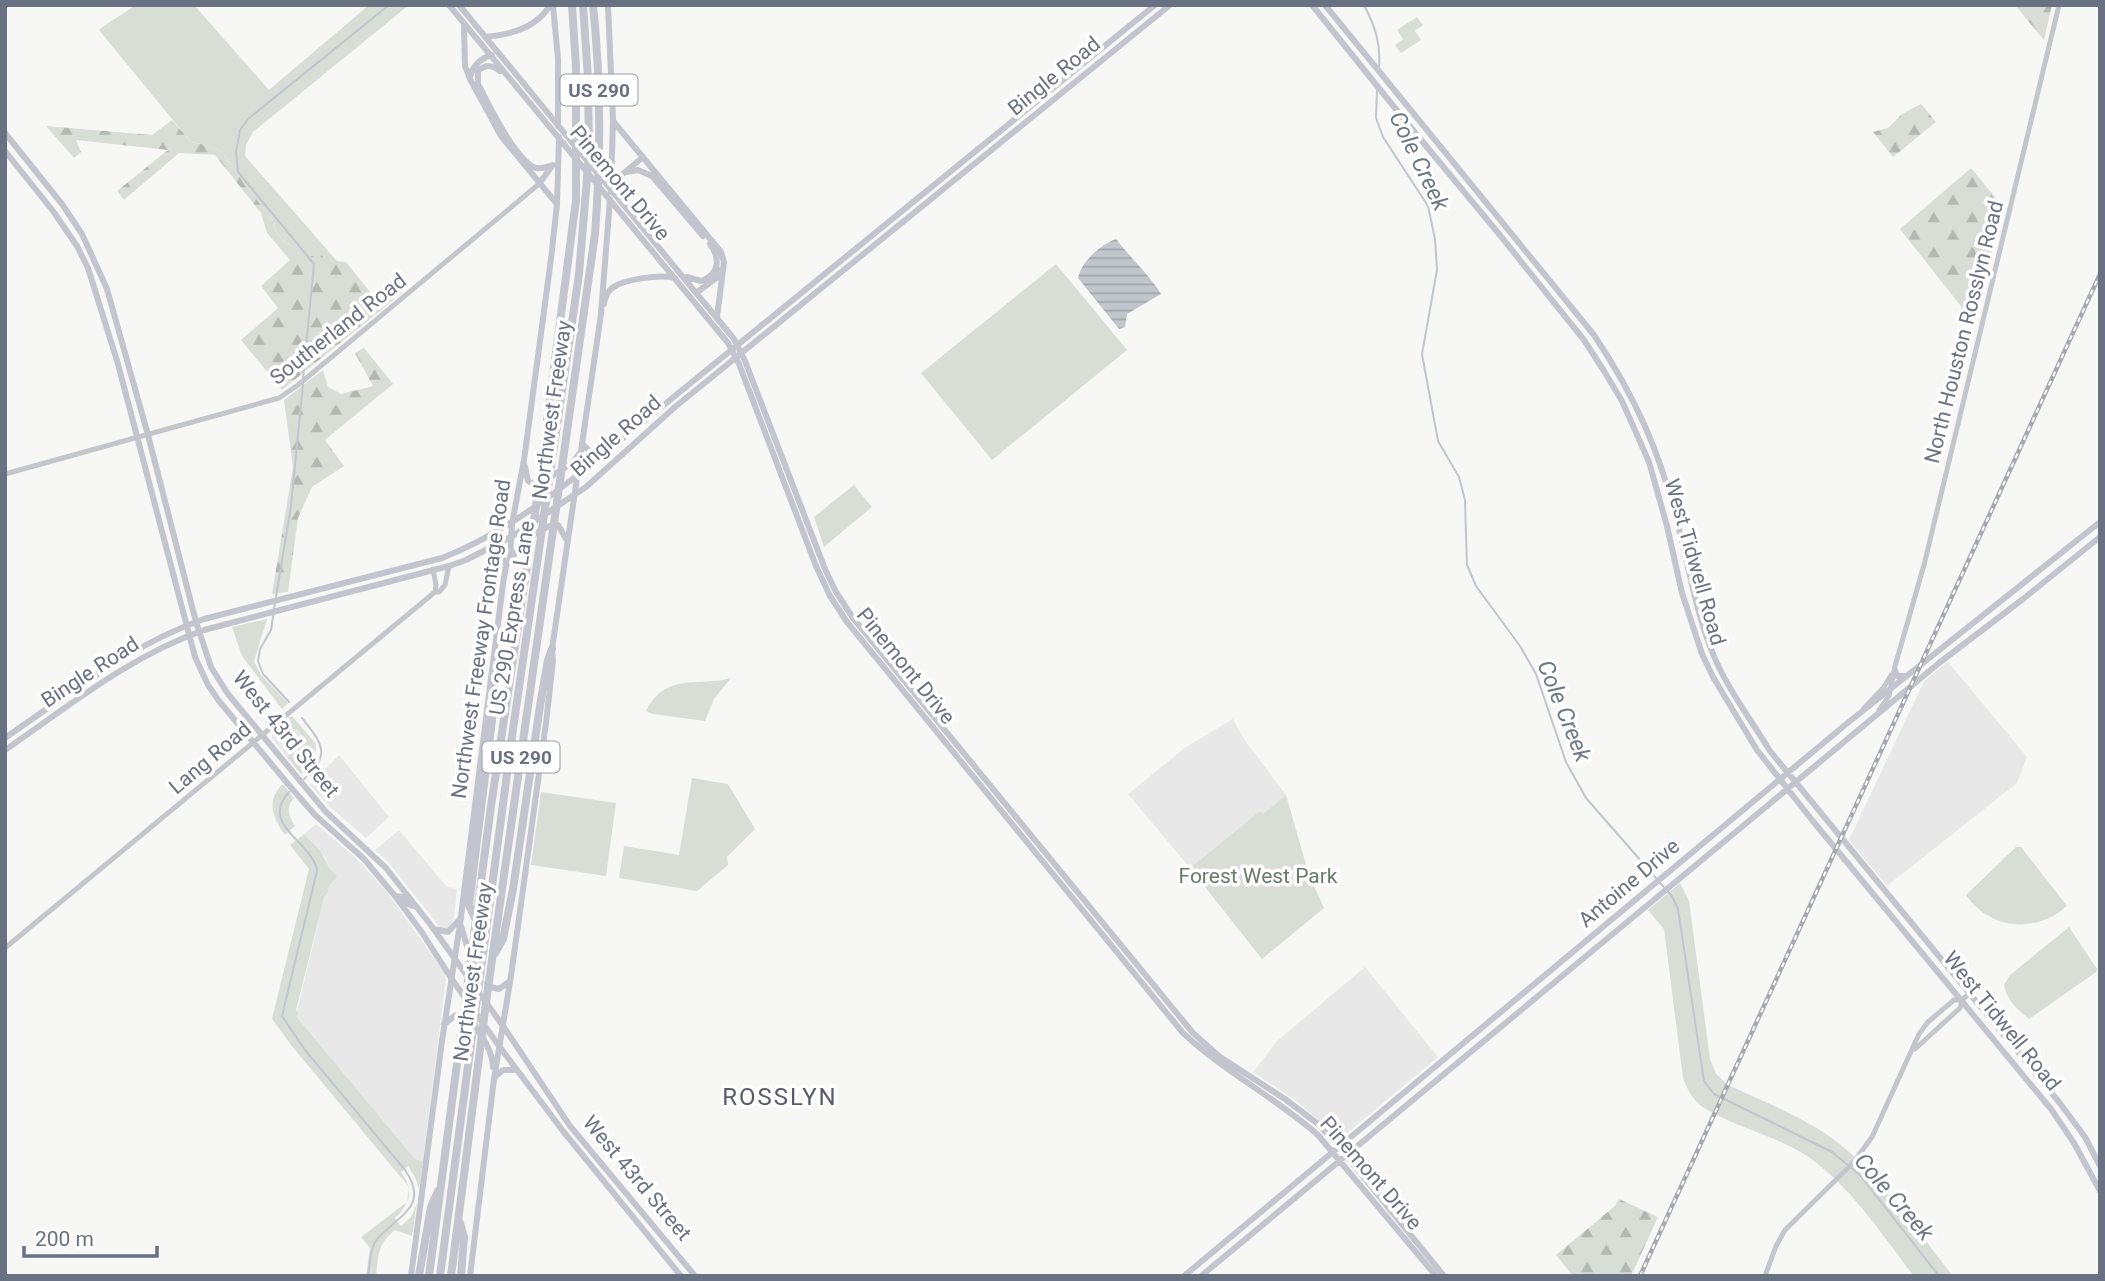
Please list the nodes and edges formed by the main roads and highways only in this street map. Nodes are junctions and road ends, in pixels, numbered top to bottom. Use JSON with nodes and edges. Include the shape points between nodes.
{"nodes":[{"id":1,"x":449,"y":5,"type":"edge"},
{"id":2,"x":459,"y":5,"type":"edge"},
{"id":3,"x":552,"y":5,"type":"edge"},
{"id":4,"x":572,"y":5,"type":"edge"},
{"id":5,"x":583,"y":5,"type":"edge"},
{"id":6,"x":595,"y":5,"type":"edge"},
{"id":7,"x":608,"y":5,"type":"edge"},
{"id":8,"x":1155,"y":5,"type":"edge"},
{"id":9,"x":1170,"y":5,"type":"edge"},
{"id":10,"x":1312,"y":5,"type":"edge"},
{"id":11,"x":1325,"y":5,"type":"edge"},
{"id":12,"x":1339,"y":22,"type":"junction"},
{"id":13,"x":464,"y":24,"type":"junction"},
{"id":14,"x":1332,"y":30,"type":"junction"},
{"id":15,"x":485,"y":37,"type":"junction"},
{"id":16,"x":489,"y":55,"type":"junction"},
{"id":17,"x":508,"y":77,"type":"junction"},
{"id":18,"x":470,"y":79,"type":"junction"},
{"id":19,"x":522,"y":81,"type":"junction"},
{"id":20,"x":613,"y":120,"type":"junction"},
{"id":21,"x":5,"y":133,"type":"edge"},
{"id":22,"x":5,"y":151,"type":"edge"},
{"id":23,"x":559,"y":156,"type":"junction"},
{"id":24,"x":643,"y":157,"type":"junction"},
{"id":25,"x":553,"y":166,"type":"junction"},
{"id":26,"x":1457,"y":167,"type":"junction"},
{"id":27,"x":625,"y":172,"type":"junction"},
{"id":28,"x":1448,"y":174,"type":"junction"},
{"id":29,"x":539,"y":184,"type":"junction"},
{"id":30,"x":922,"y":193,"type":"junction"},
{"id":31,"x":611,"y":194,"type":"junction"},
{"id":32,"x":928,"y":201,"type":"junction"},
{"id":33,"x":62,"y":204,"type":"junction"},
{"id":34,"x":556,"y":204,"type":"junction"},
{"id":35,"x":53,"y":211,"type":"junction"},
{"id":36,"x":1508,"y":228,"type":"junction"},
{"id":37,"x":1499,"y":234,"type":"junction"},
{"id":38,"x":724,"y":262,"type":"junction"},
{"id":39,"x":679,"y":276,"type":"junction"},
{"id":40,"x":694,"y":294,"type":"junction"},
{"id":41,"x":789,"y":302,"type":"junction"},
{"id":42,"x":795,"y":310,"type":"junction"},
{"id":43,"x":601,"y":314,"type":"junction"},
{"id":44,"x":1577,"y":314,"type":"junction"},
{"id":45,"x":717,"y":317,"type":"junction"},
{"id":46,"x":1569,"y":322,"type":"junction"},
{"id":47,"x":734,"y":347,"type":"junction"},
{"id":48,"x":738,"y":356,"type":"junction"},
{"id":49,"x":128,"y":360,"type":"junction"},
{"id":50,"x":118,"y":364,"type":"junction"},
{"id":51,"x":669,"y":400,"type":"junction"},
{"id":52,"x":675,"y":407,"type":"junction"},
{"id":53,"x":581,"y":448,"type":"junction"},
{"id":54,"x":525,"y":450,"type":"junction"},
{"id":55,"x":601,"y":456,"type":"junction"},
{"id":56,"x":578,"y":475,"type":"junction"},
{"id":57,"x":163,"y":491,"type":"junction"},
{"id":58,"x":153,"y":493,"type":"junction"},
{"id":59,"x":574,"y":495,"type":"junction"},
{"id":60,"x":2100,"y":522,"type":"edge"},
{"id":61,"x":512,"y":524,"type":"junction"},
{"id":62,"x":1678,"y":524,"type":"junction"},
{"id":63,"x":1667,"y":526,"type":"junction"},
{"id":64,"x":511,"y":537,"type":"junction"},
{"id":65,"x":2100,"y":537,"type":"edge"},
{"id":66,"x":466,"y":548,"type":"junction"},
{"id":67,"x":566,"y":548,"type":"junction"},
{"id":68,"x":488,"y":549,"type":"junction"},
{"id":69,"x":508,"y":562,"type":"junction"},
{"id":70,"x":433,"y":569,"type":"junction"},
{"id":71,"x":299,"y":594,"type":"junction"},
{"id":72,"x":301,"y":603,"type":"junction"},
{"id":73,"x":196,"y":622,"type":"junction"},
{"id":74,"x":187,"y":625,"type":"junction"},
{"id":75,"x":198,"y":632,"type":"junction"},
{"id":76,"x":189,"y":635,"type":"junction"},
{"id":77,"x":552,"y":649,"type":"junction"},
{"id":78,"x":1895,"y":668,"type":"road end"},
{"id":79,"x":1905,"y":676,"type":"junction"},
{"id":80,"x":492,"y":678,"type":"junction"},
{"id":81,"x":228,"y":694,"type":"junction"},
{"id":82,"x":219,"y":701,"type":"junction"},
{"id":83,"x":1845,"y":725,"type":"junction"},
{"id":84,"x":1852,"y":735,"type":"junction"},
{"id":85,"x":5,"y":738,"type":"edge"},
{"id":86,"x":5,"y":750,"type":"edge"},
{"id":87,"x":1788,"y":773,"type":"junction"},
{"id":88,"x":1779,"y":780,"type":"junction"},
{"id":89,"x":1795,"y":781,"type":"junction"},
{"id":90,"x":1786,"y":788,"type":"junction"},
{"id":91,"x":1833,"y":827,"type":"junction"},
{"id":92,"x":1825,"y":835,"type":"junction"},
{"id":93,"x":372,"y":853,"type":"junction"},
{"id":94,"x":364,"y":859,"type":"junction"},
{"id":95,"x":1880,"y":884,"type":"junction"},
{"id":96,"x":1872,"y":891,"type":"junction"},
{"id":97,"x":395,"y":896,"type":"junction"},
{"id":98,"x":418,"y":908,"type":"junction"},
{"id":99,"x":460,"y":921,"type":"junction"},
{"id":100,"x":475,"y":924,"type":"junction"},
{"id":101,"x":432,"y":926,"type":"junction"},
{"id":102,"x":421,"y":931,"type":"junction"},
{"id":103,"x":1597,"y":932,"type":"junction"},
{"id":104,"x":1921,"y":933,"type":"junction"},
{"id":105,"x":1604,"y":941,"type":"junction"},
{"id":106,"x":1913,"y":941,"type":"junction"},
{"id":107,"x":493,"y":955,"type":"junction"},
{"id":108,"x":454,"y":959,"type":"junction"},
{"id":109,"x":1551,"y":972,"type":"junction"},
{"id":110,"x":451,"y":978,"type":"junction"},
{"id":111,"x":510,"y":980,"type":"junction"},
{"id":112,"x":1557,"y":980,"type":"junction"},
{"id":113,"x":1493,"y":1020,"type":"junction"},
{"id":114,"x":444,"y":1024,"type":"junction"},
{"id":115,"x":503,"y":1026,"type":"junction"},
{"id":116,"x":1499,"y":1027,"type":"junction"},
{"id":117,"x":499,"y":1046,"type":"junction"},
{"id":118,"x":2021,"y":1054,"type":"junction"},
{"id":119,"x":2012,"y":1061,"type":"junction"},
{"id":120,"x":517,"y":1070,"type":"junction"},
{"id":121,"x":535,"y":1075,"type":"junction"},
{"id":122,"x":494,"y":1079,"type":"junction"},
{"id":123,"x":535,"y":1096,"type":"junction"},
{"id":124,"x":1337,"y":1150,"type":"junction"},
{"id":125,"x":1342,"y":1156,"type":"junction"},
{"id":126,"x":2100,"y":1166,"type":"edge"},
{"id":127,"x":442,"y":1182,"type":"junction"},
{"id":128,"x":2099,"y":1186,"type":"edge"},
{"id":129,"x":1276,"y":1200,"type":"junction"},
{"id":130,"x":1282,"y":1208,"type":"junction"},
{"id":131,"x":1385,"y":1209,"type":"junction"},
{"id":132,"x":459,"y":1219,"type":"junction"},
{"id":133,"x":411,"y":1276,"type":"edge"},
{"id":134,"x":419,"y":1276,"type":"edge"},
{"id":135,"x":429,"y":1276,"type":"edge"},
{"id":136,"x":440,"y":1276,"type":"edge"},
{"id":137,"x":451,"y":1276,"type":"edge"},
{"id":138,"x":461,"y":1276,"type":"edge"},
{"id":139,"x":470,"y":1276,"type":"edge"},
{"id":140,"x":681,"y":1276,"type":"edge"},
{"id":141,"x":695,"y":1276,"type":"edge"},
{"id":142,"x":1184,"y":1276,"type":"edge"},
{"id":143,"x":1200,"y":1276,"type":"edge"},
{"id":144,"x":1436,"y":1276,"type":"edge"},
{"id":145,"x":1444,"y":1276,"type":"edge"}],
"edges":[{"from":1,"to":13,"type":"main road","name":"Pinemont Drive"},
{"from":2,"to":15,"type":"main road","name":"Pinemont Drive"},
{"from":3,"to":15,"type":"main road","via":[[532,25]]},
{"from":3,"to":23,"type":"main road","name":"Northwest Freeway Frontage Road"},
{"from":4,"to":100,"type":"highway","name":"Northwest Freeway","number":"US 290","via":[[576,200]]},
{"from":5,"to":136,"type":"highway","name":"US 290 Express Lane","via":[[589,116],[579,274]]},
{"from":6,"to":107,"type":"highway","name":"Northwest Freeway","number":"US 290","via":[[600,128],[590,276]]},
{"from":7,"to":20,"type":"main road"},
{"from":8,"to":30,"type":"main road","name":"Bingle Road"},
{"from":9,"to":32,"type":"main road","name":"Bingle Road"},
{"from":10,"to":14,"type":"main road","name":"West Tidwell Road"},
{"from":11,"to":12,"type":"main road","name":"West Tidwell Road"},
{"from":12,"to":14,"type":"main road"},
{"from":12,"to":26,"type":"main road","name":"West Tidwell Road"},
{"from":13,"to":16,"type":"main road","name":"Pinemont Drive"},
{"from":13,"to":18,"type":"main road","via":[[465,66]]},
{"from":14,"to":28,"type":"main road","name":"West Tidwell Road"},
{"from":15,"to":19,"type":"main road","name":"Pinemont Drive"},
{"from":16,"to":17,"type":"main road","name":"Pinemont Drive"},
{"from":16,"to":18,"type":"main road","via":[[471,70]]},
{"from":16,"to":19,"type":"main road","via":[[495,55]]},
{"from":17,"to":25,"type":"main road","via":[[489,65],[480,69],[476,80],[508,138],[530,164],[543,169]]},
{"from":17,"to":39,"type":"main road","name":"Pinemont Drive"},
{"from":18,"to":29,"type":"main road","via":[[501,136]]},
{"from":19,"to":39,"type":"main road","name":"Pinemont Drive"},
{"from":20,"to":24,"type":"main road"},
{"from":20,"to":31,"type":"main road"},
{"from":21,"to":33,"type":"main road","name":"West 43rd Street"},
{"from":22,"to":35,"type":"main road","name":"West 43rd Street"},
{"from":23,"to":25,"type":"main road"},
{"from":23,"to":34,"type":"main road","name":"Northwest Freeway Frontage Road"},
{"from":24,"to":27,"type":"main road"},
{"from":24,"to":38,"type":"main road","via":[[721,252]]},
{"from":25,"to":29,"type":"main road"},
{"from":26,"to":28,"type":"main road"},
{"from":26,"to":36,"type":"main road","name":"West Tidwell Road"},
{"from":27,"to":31,"type":"main road"},
{"from":27,"to":39,"type":"main road","via":[[638,170],[652,176],[715,251],[717,268],[707,279]]},
{"from":28,"to":37,"type":"main road","name":"West Tidwell Road"},
{"from":29,"to":34,"type":"main road"},
{"from":30,"to":32,"type":"main road"},
{"from":30,"to":41,"type":"main road","name":"Bingle Road"},
{"from":31,"to":43,"type":"main road"},
{"from":32,"to":42,"type":"main road","name":"Bingle Road"},
{"from":33,"to":35,"type":"main road"},
{"from":33,"to":49,"type":"main road","name":"West 43rd Street","via":[[98,267]]},
{"from":34,"to":54,"type":"main road","name":"Northwest Freeway Frontage Road"},
{"from":35,"to":50,"type":"main road","name":"West 43rd Street","via":[[88,268]]},
{"from":36,"to":37,"type":"main road"},
{"from":36,"to":44,"type":"main road","name":"West Tidwell Road"},
{"from":37,"to":46,"type":"main road","name":"West Tidwell Road"},
{"from":38,"to":40,"type":"main road","via":[[719,276]]},
{"from":38,"to":45,"type":"main road"},
{"from":39,"to":40,"type":"main road","name":"Pinemont Drive"},
{"from":39,"to":43,"type":"main road","via":[[644,278],[613,287]]},
{"from":40,"to":45,"type":"main road","name":"Pinemont Drive"},
{"from":40,"to":47,"type":"main road","name":"Pinemont Drive"},
{"from":41,"to":42,"type":"main road"},
{"from":41,"to":47,"type":"main road","name":"Bingle Road"},
{"from":42,"to":48,"type":"main road","name":"Bingle Road"},
{"from":43,"to":53,"type":"main road"},
{"from":44,"to":46,"type":"main road"},
{"from":44,"to":62,"type":"main road","name":"West Tidwell Road","via":[[1615,365],[1642,415]]},
{"from":45,"to":47,"type":"main road","name":"Pinemont Drive"},
{"from":46,"to":63,"type":"main road","name":"West Tidwell Road","via":[[1622,401],[1648,462]]},
{"from":47,"to":48,"type":"main road","name":"Pinemont Drive"},
{"from":47,"to":51,"type":"main road","name":"Bingle Road"},
{"from":48,"to":52,"type":"main road","name":"Bingle Road"},
{"from":48,"to":124,"type":"main road","name":"Pinemont Drive","via":[[816,566],[842,614],[1191,1036],[1318,1124]]},
{"from":49,"to":50,"type":"main road"},
{"from":49,"to":57,"type":"main road","name":"West 43rd Street"},
{"from":50,"to":58,"type":"main road","name":"West 43rd Street"},
{"from":51,"to":52,"type":"main road"},
{"from":51,"to":55,"type":"main road","name":"Bingle Road"},
{"from":52,"to":59,"type":"main road","name":"Bingle Road"},
{"from":53,"to":54,"type":"main road","via":[[572,463],[537,486],[526,477]]},
{"from":53,"to":55,"type":"main road"},
{"from":53,"to":56,"type":"main road"},
{"from":54,"to":61,"type":"main road","name":"Northwest Freeway Frontage Road"},
{"from":55,"to":56,"type":"main road","name":"Bingle Road"},
{"from":56,"to":59,"type":"main road"},
{"from":56,"to":61,"type":"main road","name":"Bingle Road"},
{"from":57,"to":58,"type":"main road"},
{"from":57,"to":73,"type":"main road","name":"West 43rd Street"},
{"from":58,"to":74,"type":"main road","name":"West 43rd Street"},
{"from":59,"to":64,"type":"main road","name":"Bingle Road"},
{"from":59,"to":67,"type":"main road"},
{"from":60,"to":79,"type":"main road","name":"Antoine Drive"},
{"from":61,"to":64,"type":"main road","name":"Northwest Freeway Frontage Road"},
{"from":61,"to":66,"type":"main road","name":"Bingle Road"},
{"from":62,"to":63,"type":"main road"},
{"from":62,"to":87,"type":"main road","name":"West Tidwell Road","via":[[1692,591],[1712,651],[1733,693]]},
{"from":63,"to":88,"type":"main road","name":"West Tidwell Road","via":[[1702,654],[1732,711]]},
{"from":64,"to":68,"type":"main road","name":"Bingle Road"},
{"from":64,"to":69,"type":"main road","name":"Northwest Freeway Frontage Road"},
{"from":65,"to":84,"type":"main road","name":"Antoine Drive"},
{"from":66,"to":70,"type":"main road"},
{"from":66,"to":71,"type":"main road","name":"Bingle Road"},
{"from":67,"to":69,"type":"main road","via":[[561,527],[552,524],[530,538]]},
{"from":67,"to":77,"type":"main road"},
{"from":68,"to":69,"type":"main road"},
{"from":68,"to":70,"type":"main road","name":"Bingle Road"},
{"from":69,"to":80,"type":"main road","name":"Northwest Freeway Frontage Road"},
{"from":70,"to":72,"type":"main road","name":"Bingle Road"},
{"from":71,"to":72,"type":"main road"},
{"from":71,"to":73,"type":"main road","name":"Bingle Road"},
{"from":72,"to":75,"type":"main road","name":"Bingle Road"},
{"from":73,"to":74,"type":"main road","name":"Bingle Road"},
{"from":73,"to":75,"type":"main road","name":"West 43rd Street"},
{"from":74,"to":76,"type":"main road","name":"West 43rd Street"},
{"from":74,"to":85,"type":"main road","name":"Bingle Road","via":[[136,649]]},
{"from":75,"to":76,"type":"main road","name":"Bingle Road"},
{"from":75,"to":81,"type":"main road","name":"West 43rd Street","via":[[211,667]]},
{"from":76,"to":82,"type":"main road","name":"West 43rd Street","via":[[200,672]]},
{"from":76,"to":86,"type":"main road","name":"Bingle Road","via":[[139,659]]},
{"from":77,"to":107,"type":"highway","via":[[513,889],[503,939]]},
{"from":77,"to":111,"type":"main road"},
{"from":78,"to":79,"type":"main road","via":[[1897,676]]},
{"from":79,"to":83,"type":"main road","name":"Antoine Drive"},
{"from":80,"to":99,"type":"main road","name":"Northwest Freeway Frontage Road"},
{"from":80,"to":100,"type":"highway","via":[[494,704],[470,905]]},
{"from":81,"to":82,"type":"main road"},
{"from":81,"to":93,"type":"main road","name":"West 43rd Street","via":[[326,812]]},
{"from":82,"to":94,"type":"main road","name":"West 43rd Street","via":[[316,815]]},
{"from":83,"to":84,"type":"main road"},
{"from":83,"to":87,"type":"main road","name":"Antoine Drive"},
{"from":84,"to":89,"type":"main road","name":"Antoine Drive"},
{"from":87,"to":88,"type":"main road","name":"Antoine Drive"},
{"from":87,"to":89,"type":"main road","name":"West Tidwell Road"},
{"from":88,"to":90,"type":"main road","name":"West Tidwell Road"},
{"from":88,"to":103,"type":"main road","name":"Antoine Drive"},
{"from":89,"to":90,"type":"main road","name":"Antoine Drive"},
{"from":89,"to":91,"type":"main road","name":"West Tidwell Road"},
{"from":90,"to":92,"type":"main road","name":"West Tidwell Road"},
{"from":90,"to":105,"type":"main road","name":"Antoine Drive"},
{"from":91,"to":92,"type":"main road"},
{"from":91,"to":95,"type":"main road","name":"West Tidwell Road"},
{"from":92,"to":96,"type":"main road","name":"West Tidwell Road"},
{"from":93,"to":94,"type":"main road"},
{"from":93,"to":98,"type":"main road","name":"West 43rd Street"},
{"from":94,"to":97,"type":"main road","name":"West 43rd Street"},
{"from":95,"to":96,"type":"main road"},
{"from":95,"to":104,"type":"main road","name":"West Tidwell Road"},
{"from":96,"to":106,"type":"main road","name":"West Tidwell Road"},
{"from":97,"to":98,"type":"main road"},
{"from":97,"to":102,"type":"main road","name":"West 43rd Street"},
{"from":98,"to":101,"type":"main road","name":"West 43rd Street"},
{"from":99,"to":101,"type":"main road","via":[[448,932]]},
{"from":99,"to":108,"type":"main road","name":"Northwest Freeway Frontage Road"},
{"from":99,"to":111,"type":"main road","via":[[471,959],[490,986],[499,989]]},
{"from":100,"to":127,"type":"highway","name":"Northwest Freeway","number":"US 290"},
{"from":101,"to":102,"type":"main road"},
{"from":101,"to":108,"type":"main road","name":"West 43rd Street"},
{"from":102,"to":110,"type":"main road","name":"West 43rd Street"},
{"from":103,"to":105,"type":"main road"},
{"from":103,"to":109,"type":"main road","name":"Antoine Drive"},
{"from":104,"to":106,"type":"main road"},
{"from":104,"to":118,"type":"main road","name":"West Tidwell Road"},
{"from":105,"to":112,"type":"main road","name":"Antoine Drive"},
{"from":106,"to":119,"type":"main road","name":"West Tidwell Road"},
{"from":107,"to":132,"type":"highway","name":"Northwest Freeway","number":"US 290"},
{"from":108,"to":110,"type":"main road","name":"Northwest Freeway Frontage Road"},
{"from":108,"to":115,"type":"main road","name":"West 43rd Street"},
{"from":109,"to":112,"type":"main road"},
{"from":109,"to":113,"type":"main road","name":"Antoine Drive"},
{"from":110,"to":114,"type":"main road","name":"Northwest Freeway Frontage Road"},
{"from":110,"to":117,"type":"main road","name":"West 43rd Street"},
{"from":111,"to":115,"type":"main road"},
{"from":112,"to":116,"type":"main road","name":"Antoine Drive"},
{"from":113,"to":116,"type":"main road"},
{"from":113,"to":124,"type":"main road","name":"Antoine Drive"},
{"from":114,"to":122,"type":"main road","via":[[456,1015],[468,1017],[492,1055]]},
{"from":114,"to":133,"type":"main road","name":"Northwest Freeway Frontage Road"},
{"from":115,"to":117,"type":"main road"},
{"from":115,"to":121,"type":"main road","name":"West 43rd Street"},
{"from":116,"to":125,"type":"main road","name":"Antoine Drive"},
{"from":117,"to":120,"type":"main road","name":"West 43rd Street"},
{"from":117,"to":122,"type":"main road"},
{"from":118,"to":119,"type":"main road"},
{"from":118,"to":126,"type":"main road","name":"West Tidwell Road","via":[[2085,1137]]},
{"from":119,"to":128,"type":"main road","name":"West Tidwell Road","via":[[2051,1109]]},
{"from":120,"to":122,"type":"main road","via":[[503,1070]]},
{"from":120,"to":123,"type":"main road","name":"West 43rd Street"},
{"from":121,"to":123,"type":"main road","via":[[530,1079]]},
{"from":121,"to":141,"type":"main road","name":"West 43rd Street","via":[[570,1126]]},
{"from":122,"to":139,"type":"main road"},
{"from":123,"to":140,"type":"main road","name":"West 43rd Street"},
{"from":124,"to":125,"type":"main road","name":"Pinemont Drive"},
{"from":124,"to":129,"type":"main road","name":"Antoine Drive"},
{"from":125,"to":130,"type":"main road","name":"Antoine Drive"},
{"from":125,"to":131,"type":"main road","name":"Pinemont Drive"},
{"from":127,"to":134,"type":"highway","via":[[431,1208]]},
{"from":127,"to":135,"type":"highway","name":"Northwest Freeway","number":"US 290"},
{"from":129,"to":130,"type":"main road"},
{"from":129,"to":142,"type":"main road","name":"Antoine Drive"},
{"from":130,"to":143,"type":"main road","name":"Antoine Drive"},
{"from":131,"to":144,"type":"main road","name":"Pinemont Drive"},
{"from":131,"to":145,"type":"main road","name":"Pinemont Drive"},
{"from":132,"to":137,"type":"highway","name":"Northwest Freeway","number":"US 290"},
{"from":132,"to":138,"type":"highway","via":[[464,1237]]}]}
